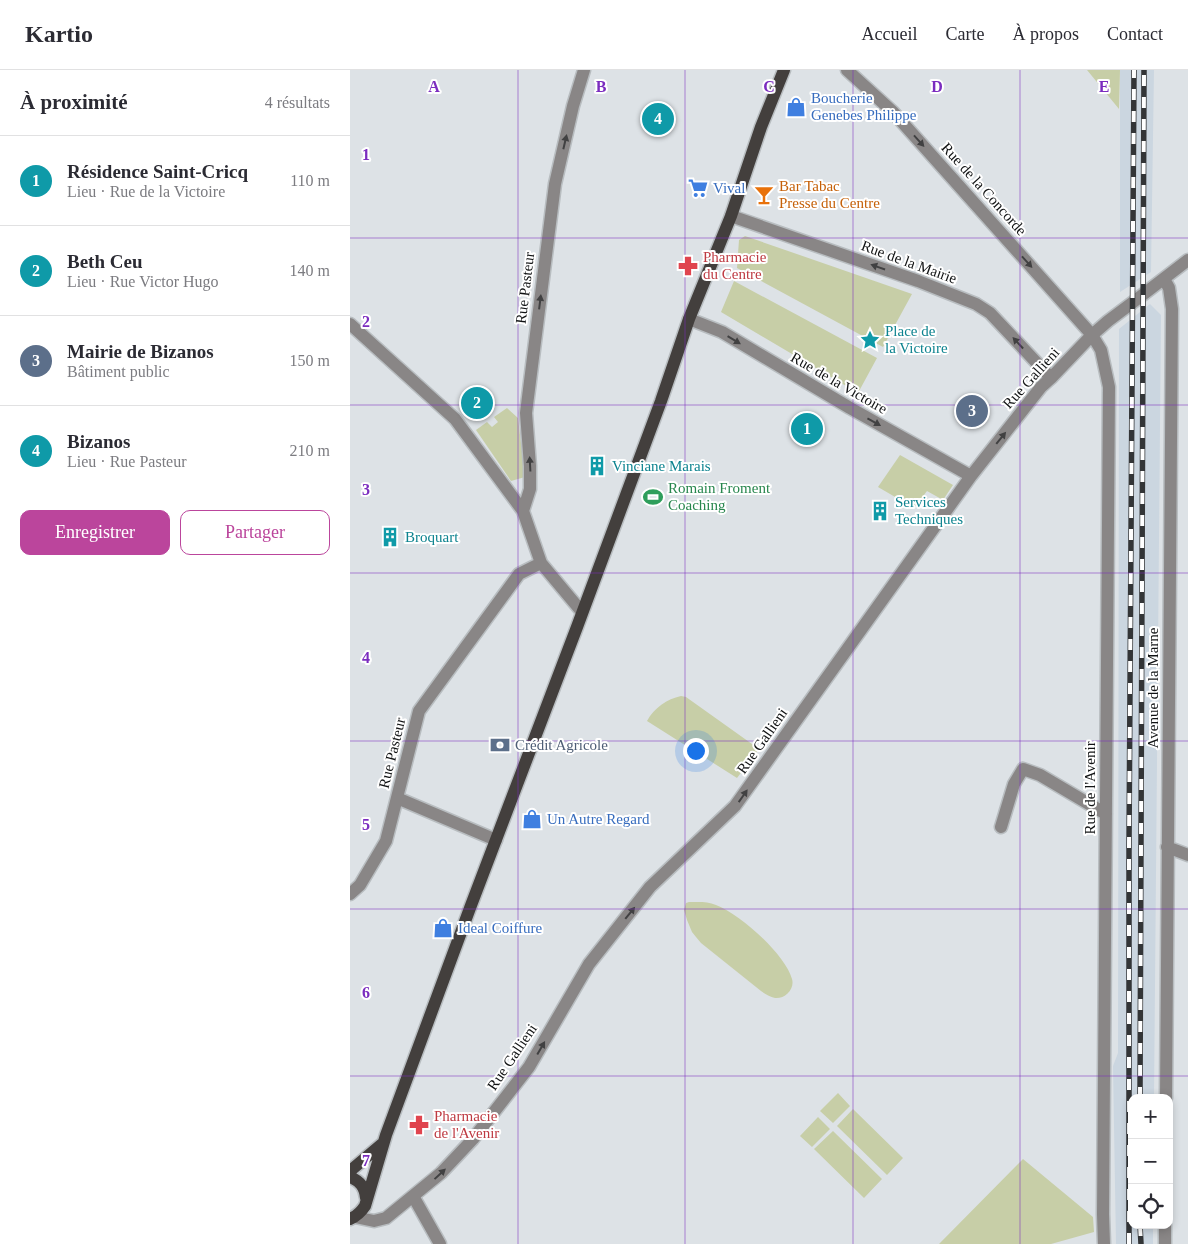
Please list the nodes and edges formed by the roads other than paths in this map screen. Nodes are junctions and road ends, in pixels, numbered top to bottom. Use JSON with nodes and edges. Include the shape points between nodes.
{"nodes":[{"id":1,"x":584,"y":70,"type":"edge"},
{"id":2,"x":784,"y":70,"type":"edge"},
{"id":3,"x":847,"y":70,"type":"edge"},
{"id":4,"x":731,"y":216,"type":"junction"},
{"id":5,"x":1188,"y":260,"type":"edge"},
{"id":6,"x":1164,"y":279,"type":"junction"},
{"id":7,"x":690,"y":319,"type":"junction"},
{"id":8,"x":350,"y":324,"type":"edge"},
{"id":9,"x":1092,"y":335,"type":"junction"},
{"id":10,"x":1051,"y":378,"type":"junction"},
{"id":11,"x":971,"y":476,"type":"junction"},
{"id":12,"x":523,"y":511,"type":"junction"},
{"id":13,"x":541,"y":563,"type":"junction"},
{"id":14,"x":582,"y":612,"type":"junction"},
{"id":15,"x":397,"y":798,"type":"junction"},
{"id":16,"x":1106,"y":814,"type":"junction"},
{"id":17,"x":1001,"y":827,"type":"dead end"},
{"id":18,"x":496,"y":840,"type":"junction"},
{"id":19,"x":1167,"y":847,"type":"junction"},
{"id":20,"x":1188,"y":855,"type":"edge"},
{"id":21,"x":350,"y":894,"type":"edge"},
{"id":22,"x":1166,"y":1094,"type":"edge"},
{"id":23,"x":382,"y":1144,"type":"junction"},
{"id":24,"x":350,"y":1171,"type":"edge"},
{"id":25,"x":350,"y":1176,"type":"edge"},
{"id":26,"x":413,"y":1196,"type":"junction"},
{"id":27,"x":366,"y":1198,"type":"junction"},
{"id":28,"x":352,"y":1218,"type":"edge"},
{"id":29,"x":1165,"y":1229,"type":"edge"},
{"id":30,"x":440,"y":1244,"type":"edge"},
{"id":31,"x":1104,"y":1244,"type":"edge"},
{"id":32,"x":1165,"y":1244,"type":"edge"}],
"edges":[{"from":12,"to":1,"type":"street","name":"Rue Pasteur","one_way":true,"via":[[530,489],[526,413],[555,184]]},
{"from":2,"to":4,"type":"main road"},
{"from":3,"to":9,"type":"street","name":"Rue de la Concorde","one_way":true,"via":[[893,112]]},
{"from":4,"to":7,"type":"main road"},
{"from":10,"to":4,"type":"street","name":"Rue de la Mairie","one_way":true,"via":[[990,313],[976,304]]},
{"from":5,"to":6,"type":"street","name":"Rue Gallieni"},
{"from":6,"to":9,"type":"street","name":"Rue Gallieni"},
{"from":6,"to":19,"type":"street","name":"Avenue de la Marne","via":[[1169,288],[1172,309]]},
{"from":7,"to":11,"type":"street","name":"Rue de la Victoire","one_way":true,"via":[[722,332]]},
{"from":7,"to":14,"type":"main road"},
{"from":8,"to":12,"type":"street","via":[[455,419]]},
{"from":9,"to":10,"type":"street","name":"Rue Gallieni"},
{"from":9,"to":16,"type":"street","name":"Rue de l'Avenir","via":[[1101,350],[1110,387]]},
{"from":11,"to":10,"type":"street","name":"Rue Gallieni","one_way":true},
{"from":26,"to":11,"type":"street","name":"Rue Gallieni","one_way":true,"via":[[442,1174],[529,1067],[589,964],[650,887],[735,806]]},
{"from":12,"to":13,"type":"street"},
{"from":13,"to":14,"type":"street"},
{"from":13,"to":15,"type":"street","name":"Rue Pasteur","via":[[519,574],[419,711]]},
{"from":14,"to":18,"type":"main road"},
{"from":15,"to":18,"type":"street"},
{"from":15,"to":21,"type":"street","name":"Rue Pasteur","via":[[386,841],[360,885]]},
{"from":16,"to":17,"type":"street","via":[[1040,775],[1023,769],[1014,784]]},
{"from":16,"to":31,"type":"street","name":"Rue de l'Avenir"},
{"from":18,"to":23,"type":"main road"},
{"from":19,"to":20,"type":"street"},
{"from":19,"to":22,"type":"street","name":"Avenue de la Marne"},
{"from":23,"to":24,"type":"main road"},
{"from":23,"to":27,"type":"main road"},
{"from":25,"to":27,"type":"main road","via":[[361,1184]]},
{"from":26,"to":28,"type":"street","name":"Rue Gallieni","via":[[386,1218],[374,1221]]},
{"from":26,"to":30,"type":"street"},
{"from":27,"to":28,"type":"main road","via":[[361,1212]]},
{"from":29,"to":32,"type":"street"}]}
